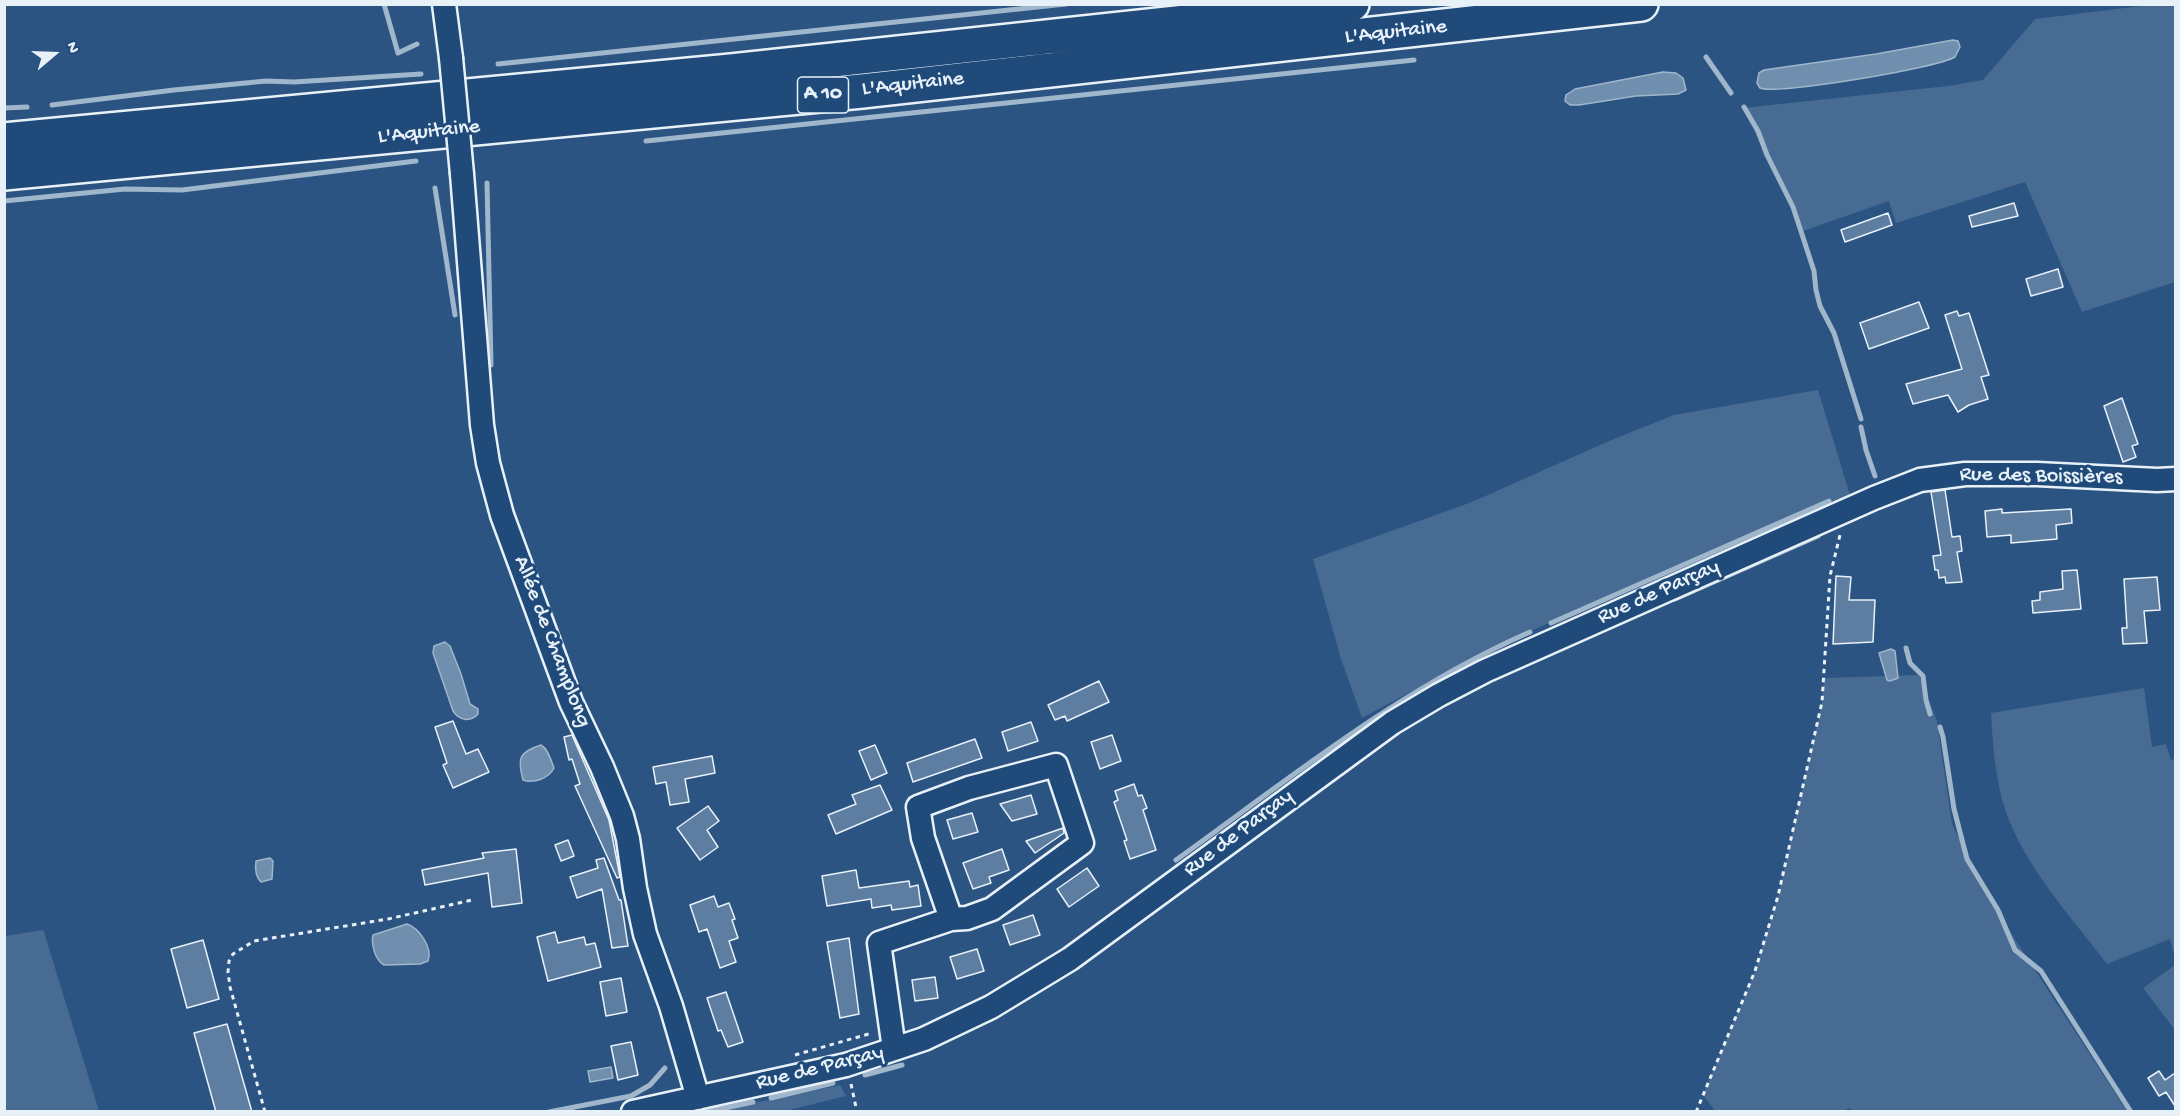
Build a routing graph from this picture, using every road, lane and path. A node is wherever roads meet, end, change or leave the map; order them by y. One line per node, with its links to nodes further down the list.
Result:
1 (444, 4): 12 (street, Allée de Champlong, bridge)
2 (1352, 4): 4 (highway, L'Aquitaine / A 10)
3 (1641, 4): 5 (highway, L'Aquitaine / A 10)
4 (4, 140)
5 (4, 173)
6 (2175, 479): 7 (street, Rue des Boissières)
7 (1837, 525): 10 (street, Rue de Parçay); 16 (path)
8 (471, 900): 13 (path)
9 (951, 919): 9 (street); 10 (street)
10 (894, 1050): 11 (street, Rue de Parçay)
11 (846, 1065): 12 (street, Rue de Parçay); 15 (path)
12 (698, 1098): 14 (street, Rue de Parçay)
13 (265, 1112)
14 (633, 1112)
15 (857, 1112)
16 (1696, 1112)

